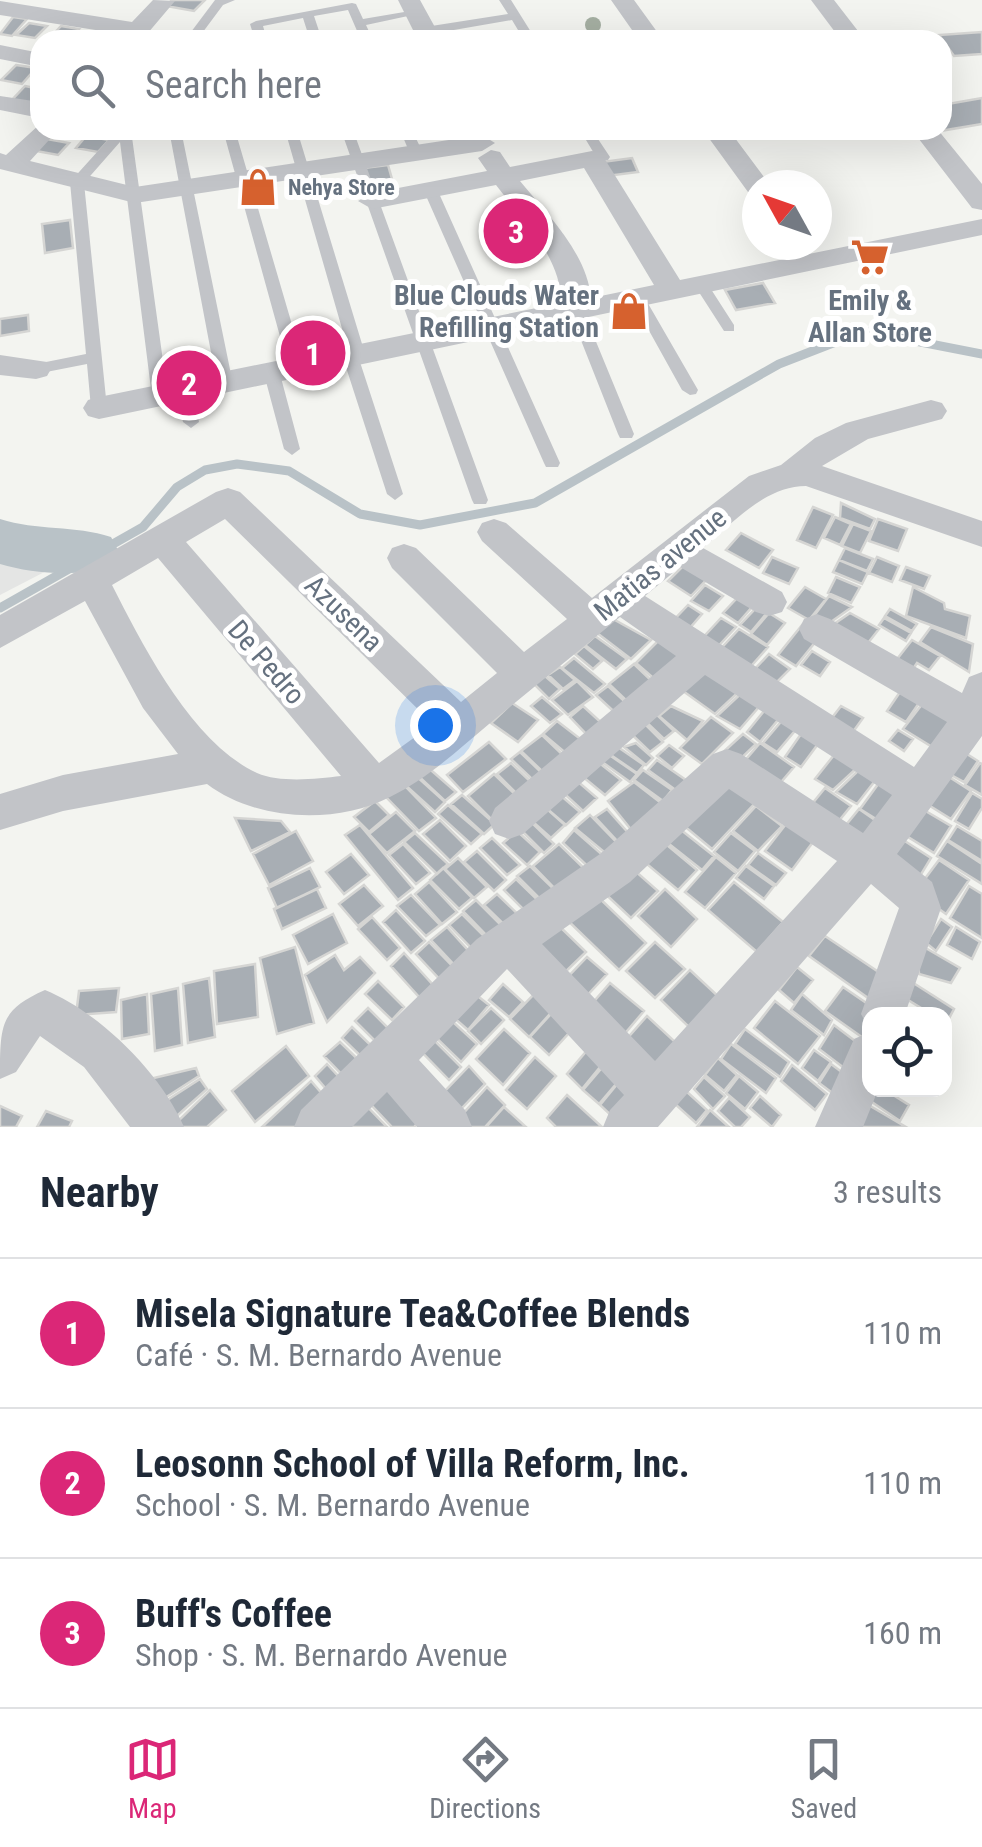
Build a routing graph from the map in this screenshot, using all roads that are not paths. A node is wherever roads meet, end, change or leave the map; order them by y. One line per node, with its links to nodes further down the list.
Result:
1 (506, 0): 10 (lane)
2 (622, 0): 21 (street)
3 (822, 0): 22 (street)
4 (164, 1): 15 (street)
5 (224, 3): 16 (lane)
6 (351, 3): 8 (lane); 12 (lane)
7 (0, 8): 14 (street)
8 (307, 14): 13 (lane); 18 (lane)
9 (244, 16): 13 (lane)
10 (516, 16): 11 (lane); 20 (lane)
11 (420, 21): 12 (lane)
12 (359, 22): 19 (lane)
13 (256, 24): 17 (lane)
14 (109, 30)
15 (138, 30)
16 (205, 30)
17 (258, 30)
18 (313, 30)
19 (362, 30)
20 (522, 30)
21 (644, 30)
22 (846, 30)
23 (0, 52): 24 (street)
24 (30, 58)
25 (0, 103): 26 (street)
26 (30, 108)
27 (33, 140): 40 (street)
28 (115, 140): 46 (lane)
29 (126, 140): 49 (lane)
30 (177, 140): 47 (lane)
31 (231, 140): 45 (lane)
32 (294, 140): 43 (lane)
33 (350, 140): 41 (lane)
34 (481, 140): 44 (street)
35 (592, 140): 39 (lane)
36 (723, 140): 42 (street)
37 (933, 140): 51 (street)
38 (411, 141): 41 (street)
39 (592, 159): 44 (street); 55 (street)
40 (6, 162): 46 (street)
41 (358, 162): 43 (street); 50 (lane)
42 (745, 170)
43 (304, 171): 45 (street); 62 (lane)
44 (502, 176): 48 (street); 57 (street)
45 (242, 179): 47 (street); 65 (lane)
46 (77, 182): 49 (street); 61 (lane)
47 (189, 188): 49 (street); 66 (lane)
48 (430, 190): 50 (street); 59 (lane)
49 (135, 196): 68 (lane)
50 (372, 201): 60 (lane)
51 (982, 202)
52 (982, 227): 53 (street)
53 (832, 250)
54 (787, 260): 55 (street)
55 (688, 289): 56 (street); 58 (lane)
56 (639, 300): 57 (street); 67 (lane)
57 (576, 310): 59 (street); 72 (lane)
58 (729, 328)
59 (490, 330): 60 (street); 74 (lane)
60 (421, 344): 62 (street); 77 (lane)
61 (93, 358): 64 (lane); 69 (lane)
62 (354, 358): 65 (street); 76 (lane)
63 (0, 365): 64 (street)
64 (36, 369)
65 (284, 372): 66 (street); 73 (lane)
66 (225, 384): 68 (street)
67 (690, 390)
68 (172, 394): 69 (street); 71 (lane)
69 (98, 408)
70 (930, 411): 75 (street, Matias avenue)
71 (191, 422)
72 (626, 434)
73 (292, 449)
74 (552, 463)
75 (793, 472): 78 (street); 80 (street, Matias avenue)
76 (394, 494)
77 (487, 516): 84 (street)
78 (982, 534)
79 (161, 537): 82 (street); 90 (street, Azusena); 92 (street, De Pedro)
80 (678, 550): 83 (street); 84 (street, Matias avenue)
81 (404, 558): 88 (street)
82 (92, 580): 86 (street); 91 (street)
83 (770, 602)
84 (605, 608): 87 (street); 88 (street, Matias avenue)
85 (816, 629): 89 (street)
86 (0, 633)
87 (703, 655): 93 (street); 95 (street)
88 (523, 676): 90 (street, Matias avenue)
89 (978, 703): 93 (street)
90 (460, 724): 92 (street, Matias avenue)
91 (214, 765): 92 (street); 94 (street)
92 (374, 786)
93 (919, 792): 96 (street)
94 (0, 812)
95 (509, 820)
96 (866, 858): 97 (street); 98 (street); 102 (street)
97 (511, 942): 100 (street); 102 (street)
98 (886, 1007)
99 (8, 1042): 103 (street)
100 (388, 1059): 104 (street); 105 (street)
101 (862, 1074): 106 (street)
102 (641, 1111)
103 (160, 1127)
104 (318, 1127)
105 (448, 1127)
106 (839, 1127)

